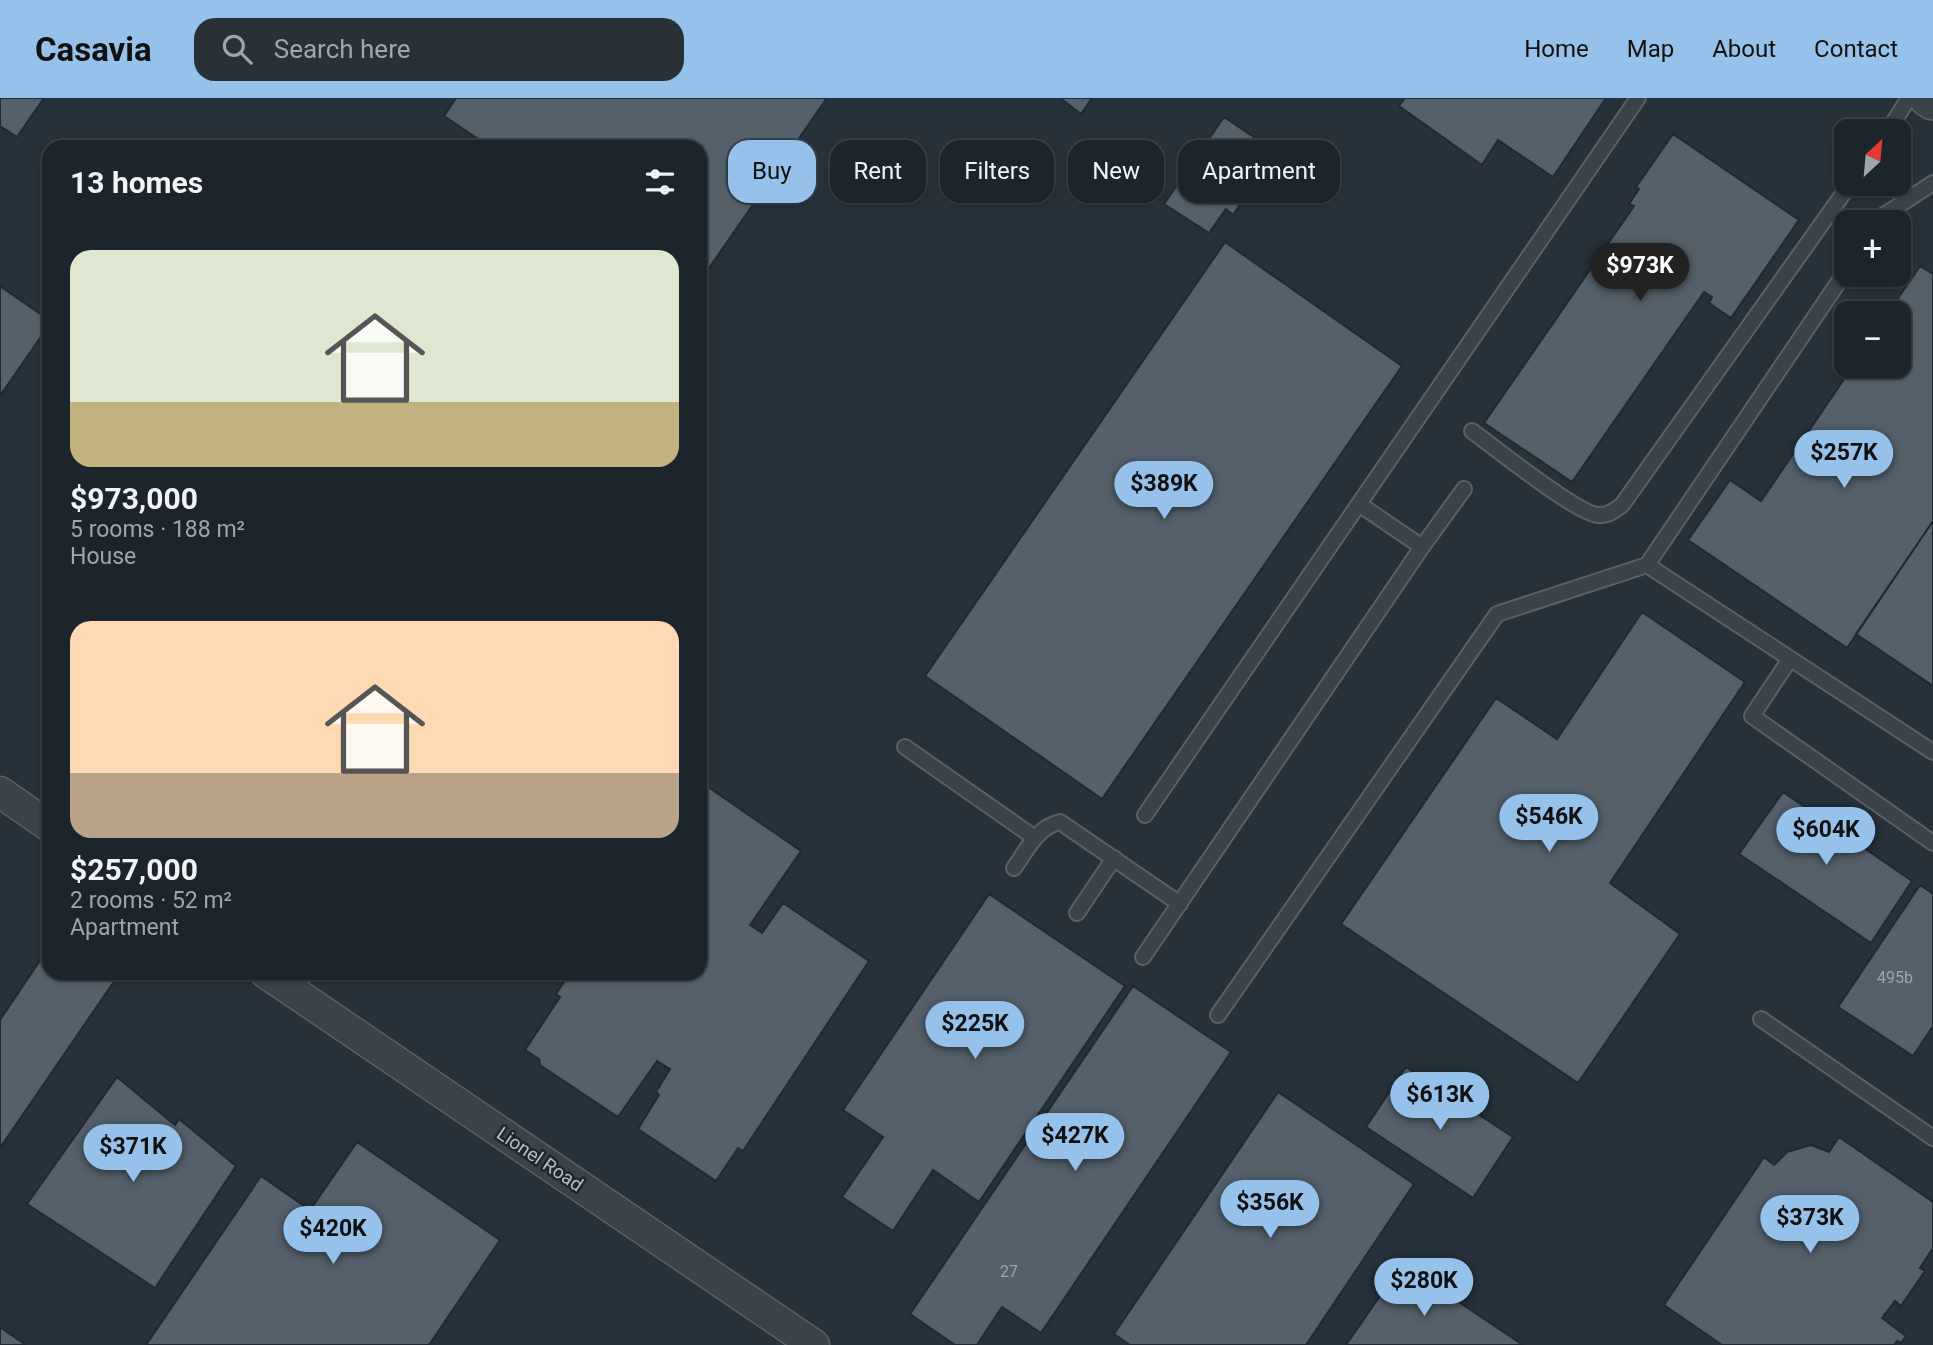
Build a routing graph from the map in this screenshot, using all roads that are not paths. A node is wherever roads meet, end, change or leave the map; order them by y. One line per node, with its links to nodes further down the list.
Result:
1 (1638, 98): 12 (lane)
2 (1909, 98): 5 (lane)
3 (1928, 98): 4 (street)
4 (1933, 101)
5 (1896, 119)
6 (1933, 183): 8 (lane)
7 (1841, 196): 10 (lane)
8 (1892, 210)
9 (1835, 287): 14 (lane)
10 (1472, 431)
11 (1464, 489): 13 (lane)
12 (1359, 504): 13 (lane); 19 (lane)
13 (1422, 547): 25 (lane)
14 (1647, 565): 15 (lane); 29 (lane)
15 (1790, 659): 17 (lane); 22 (lane)
16 (905, 747): 21 (lane)
17 (1933, 752)
18 (0, 792): 20 (street)
19 (1144, 816)
20 (42, 820)
21 (1035, 838): 23 (lane); 24 (lane)
22 (1933, 843)
23 (1114, 858): 25 (lane); 26 (lane)
24 (1014, 868)
25 (1180, 904): 27 (lane)
26 (1077, 913)
27 (1143, 957)
28 (276, 980): 32 (street, Lionel Road)
29 (1218, 1015)
30 (1761, 1019): 31 (lane)
31 (1933, 1138)
32 (814, 1345)

